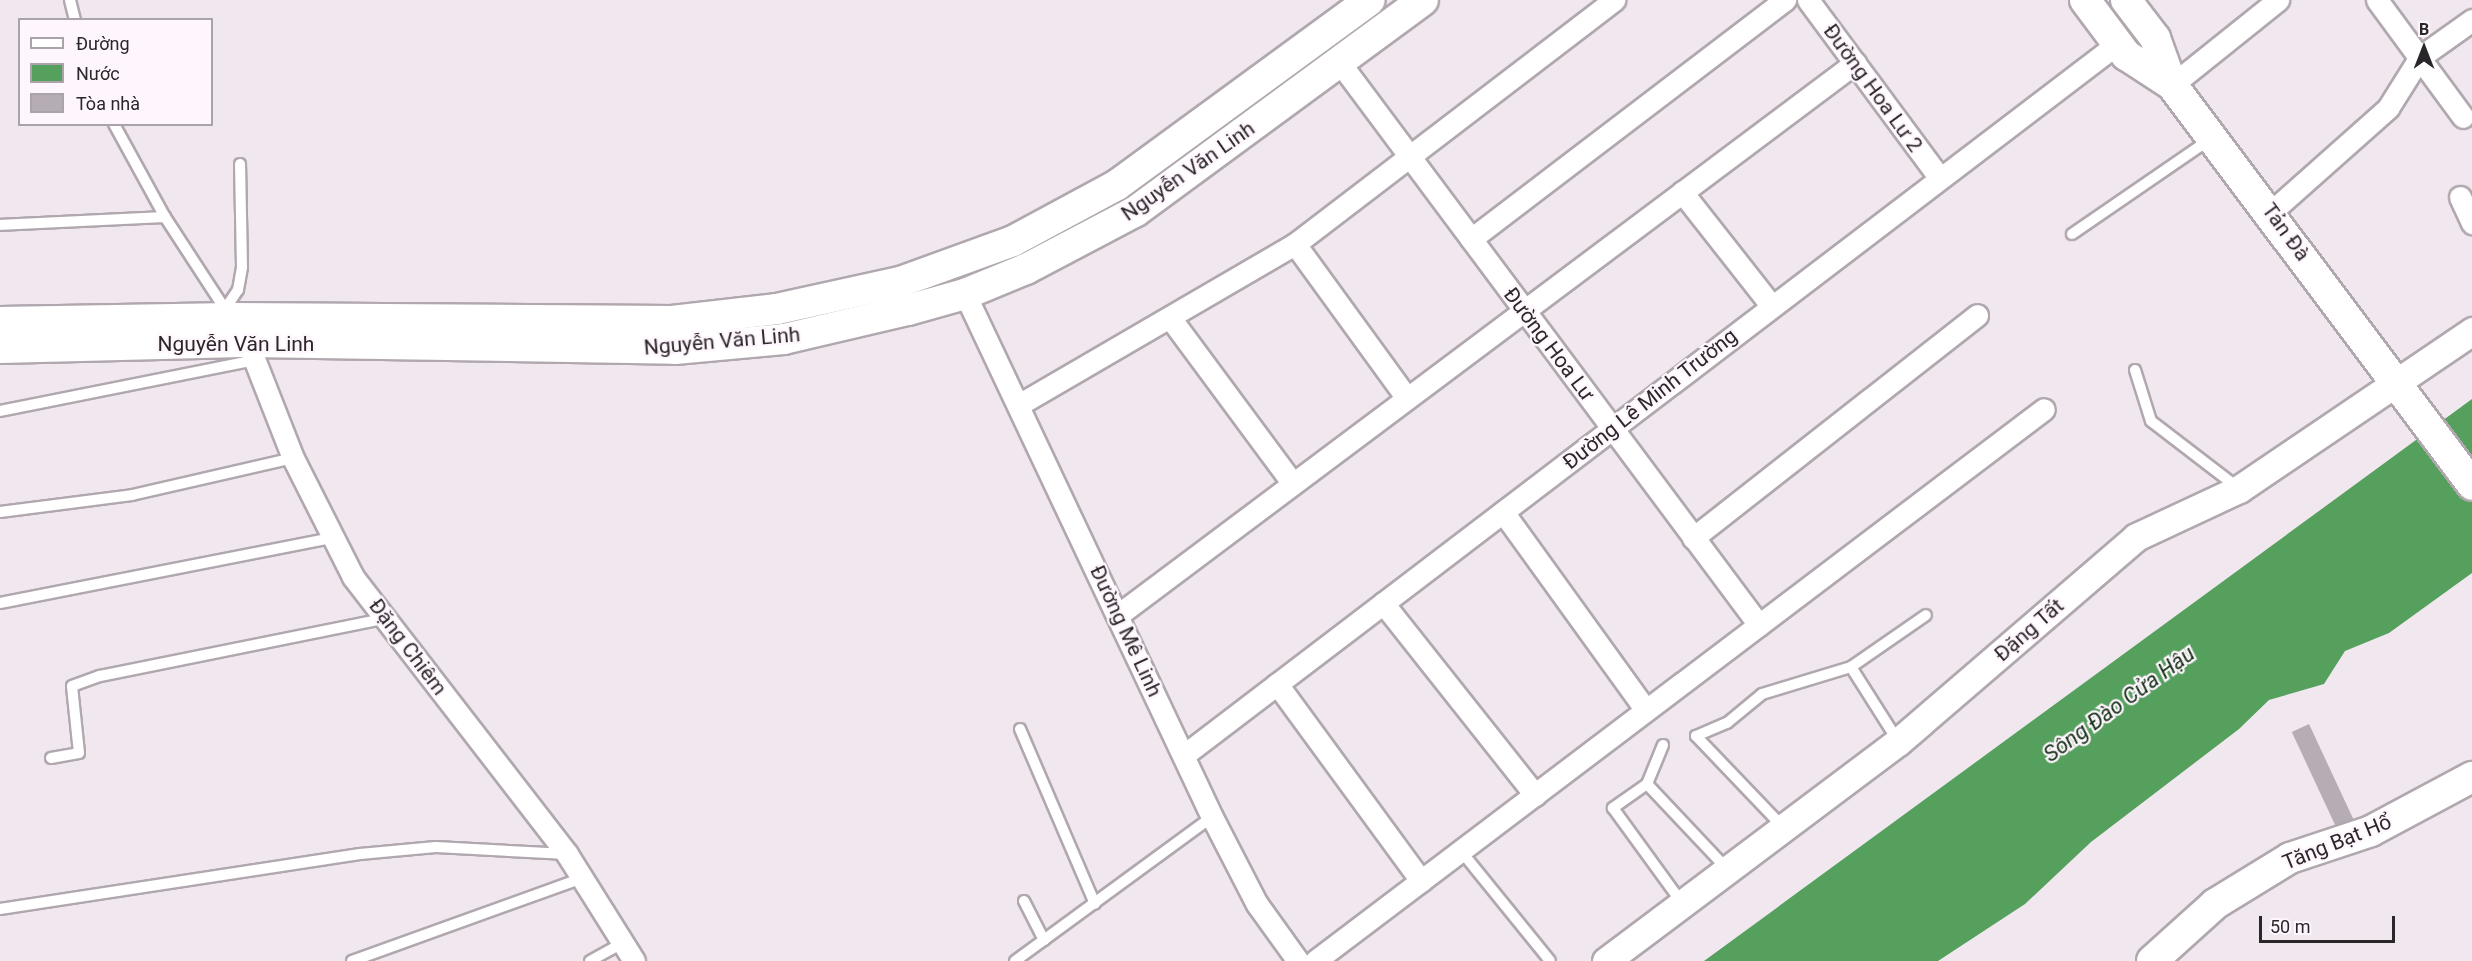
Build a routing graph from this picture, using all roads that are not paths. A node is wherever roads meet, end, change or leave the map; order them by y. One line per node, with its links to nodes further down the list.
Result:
1 (70, 0): 11 (lane)
2 (1370, 0): 17 (main road, Nguyễn Văn Linh)
3 (1422, 0): 15 (main road, Nguyễn Văn Linh)
4 (1614, 0): 23 (street)
5 (1785, 0): 33 (street)
6 (1808, 0): 16 (street, Đường Hoa Lư 2)
7 (2085, 0): 13 (main road, Tản Đà)
8 (2126, 0): 18 (main road, Tản Đà)
9 (2278, 0): 18 (street)
10 (2377, 0): 14 (street)
11 (74, 18)
12 (2472, 20): 14 (street)
13 (2117, 44): 18 (main road, Tản Đà); 25 (street, Đường Lê Minh Trường)
14 (2420, 57): 20 (street); 28 (street)
15 (1340, 63): 19 (main road, Nguyễn Văn Linh); 23 (street, Đường Hoa Lư)
16 (1855, 63): 25 (street, Đường Hoa Lư 2); 26 (street)
17 (1261, 81): 19 (main road); 37 (main road, Nguyễn Văn Linh)
18 (2172, 85): 22 (main road, Tản Đà)
19 (1280, 107): 35 (main road, Nguyễn Văn Linh)
20 (2463, 117)
21 (115, 126): 29 (lane)
22 (2213, 137): 28 (main road, Tản Đà); 32 (lane)
23 (1410, 157): 33 (street, Đường Hoa Lư); 34 (street)
24 (240, 164): 39 (lane)
25 (1938, 176): 36 (street, Đường Lê Minh Trường)
26 (1682, 192): 36 (street); 38 (street)
27 (2460, 197): 30 (street)
28 (2271, 212): 48 (main road, Tản Đà)
29 (165, 217): 31 (lane); 39 (lane)
30 (2472, 223)
31 (0, 225)
32 (2072, 234)
33 (1471, 239): 38 (street, Đường Hoa Lư)
34 (1295, 244): 41 (street); 49 (street)
35 (964, 294): 44 (main road, Nguyễn Văn Linh); 50 (street, Đường Mê Linh)
36 (1772, 305): 53 (street, Đường Lê Minh Trường)
37 (777, 309): 39 (main road, Nguyễn Văn Linh); 44 (main road)
38 (1524, 310): 49 (street); 53 (street, Đường Hoa Lư)
39 (229, 314): 42 (main road, Nguyễn Văn Linh); 46 (street, Đặng Chiêm)
40 (1977, 315): 60 (street)
41 (1171, 319): 50 (street); 55 (street)
42 (0, 322)
43 (2472, 331): 48 (street, Đặng Tất)
44 (784, 339): 46 (main road, Nguyễn Văn Linh)
45 (0, 348): 46 (main road, Nguyễn Văn Linh)
46 (253, 351): 52 (lane); 54 (street, Đặng Chiêm)
47 (2135, 370): 57 (lane)
48 (2395, 383): 56 (main road, Tản Đà); 57 (street, Đặng Tất)
49 (1407, 398): 55 (street)
50 (1020, 404): 64 (street, Đường Mê Linh)
51 (2044, 409): 67 (street)
52 (0, 411)
53 (1612, 429): 59 (street, Đường Lê Minh Trường); 60 (street, Đường Hoa Lư)
54 (293, 458): 58 (lane); 61 (street, Đặng Chiêm)
55 (1293, 484): 64 (street)
56 (2472, 485)
57 (2239, 489): 72 (street, Đặng Tất)
58 (0, 512)
59 (1503, 512): 63 (street, Đường Lê Minh Trường); 70 (street)
60 (1693, 537): 67 (street, Đường Hoa Lư)
61 (330, 538): 62 (lane); 66 (street, Đặng Chiêm)
62 (0, 603)
63 (1383, 603): 69 (street, Đường Lê Minh Trường); 78 (street)
64 (1118, 615): 74 (street, Đường Mê Linh)
65 (1926, 615): 68 (lane)
66 (388, 618): 75 (lane); 82 (street, Đặng Chiêm)
67 (1759, 625): 70 (street)
68 (1851, 667): 72 (lane); 80 (lane)
69 (1277, 684): 74 (street, Đường Lê Minh Trường); 85 (street)
70 (1646, 710): 78 (street)
71 (1020, 729): 87 (lane)
72 (1898, 742): 80 (street, Đặng Tất)
73 (1663, 745): 77 (lane)
74 (1184, 755): 79 (street, Đường Mê Linh)
75 (51, 758)
76 (2472, 777): 100 (main road, Tăng Bạt Hổ)
77 (1647, 784): 83 (lane); 88 (lane)
78 (1535, 795): 81 (street)
79 (1212, 816): 87 (lane); 96 (street, Đường Mê Linh)
80 (1785, 830): 83 (street, Đặng Tất)
81 (1461, 851): 85 (street); 98 (lane)
82 (567, 854): 84 (street, Đặng Chiêm); 89 (lane)
83 (1729, 871): 88 (street, Đặng Tất)
84 (580, 879): 91 (street, Đặng Chiêm); 92 (lane)
85 (1421, 881): 97 (street)
86 (1024, 901): 90 (lane)
87 (1095, 904): 90 (lane)
88 (1683, 905): 99 (street, Đặng Tất)
89 (0, 909)
90 (1044, 940): 95 (lane)
91 (623, 943): 93 (lane); 94 (street, Đặng Chiêm)
92 (352, 961)
93 (590, 961)
94 (634, 961)
95 (1015, 961)
96 (1298, 961)
97 (1315, 961)
98 (1550, 961)
99 (1606, 961)
100 (2152, 961)

